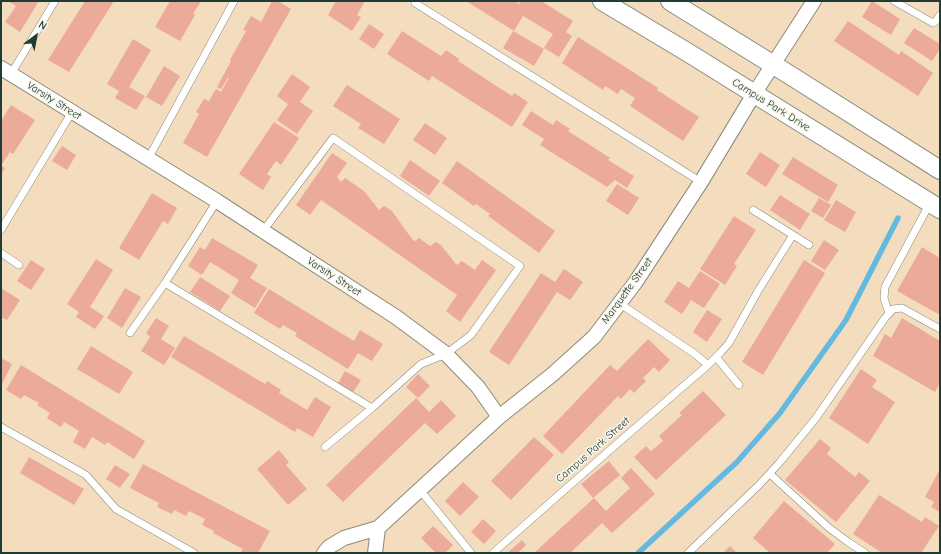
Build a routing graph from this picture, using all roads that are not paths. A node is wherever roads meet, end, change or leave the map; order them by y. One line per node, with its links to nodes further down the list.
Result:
1 (55, 1): 10 (lane)
2 (234, 1): 13 (lane)
3 (602, 1): 11 (street, Campus Park Drive)
4 (670, 1): 9 (street)
5 (814, 1): 9 (street, Marquette Street)
6 (894, 1): 8 (lane)
7 (415, 3): 15 (lane)
8 (940, 15)
9 (773, 64): 11 (street, Marquette Street); 14 (street)
10 (6, 71): 12 (street, Varsity Street)
11 (754, 94): 15 (street, Marquette Street); 17 (street, Campus Park Drive)
12 (72, 112): 13 (street, Varsity Street); 19 (lane)
13 (148, 159): 16 (street, Varsity Street)
14 (940, 170)
15 (701, 182): 26 (street, Marquette Street)
16 (217, 201): 20 (street, Varsity Street); 25 (lane)
17 (935, 206): 27 (lane)
18 (753, 210): 21 (lane)
19 (1, 230)
20 (262, 231): 30 (street, Varsity Street); 30 (lane)
21 (793, 235): 22 (lane); 31 (lane, Campus Park Street)
22 (809, 245)
23 (1, 253): 24 (lane)
24 (19, 265)
25 (165, 282): 29 (lane); 34 (lane)
26 (619, 303): 32 (lane); 35 (street, Marquette Street)
27 (889, 314): 28 (lane); 38 (lane)
28 (940, 328)
29 (130, 333)
30 (446, 354): 34 (lane); 35 (street, Varsity Street)
31 (716, 357): 32 (lane, Campus Park Street); 33 (lane)
32 (708, 365): 45 (lane, Campus Park Street)
33 (739, 385)
34 (372, 408): 37 (lane)
35 (499, 417): 39 (street, Marquette Street)
36 (1, 427): 41 (lane)
37 (325, 447)
38 (770, 474): 46 (lane); 47 (lane)
39 (420, 490): 40 (street, Marquette Street); 44 (lane)
40 (378, 528): 42 (street, Marquette Street); 43 (street)
41 (194, 553)
42 (324, 553)
43 (375, 553)
44 (471, 553)
45 (493, 553)
46 (688, 553)
47 (866, 553)

